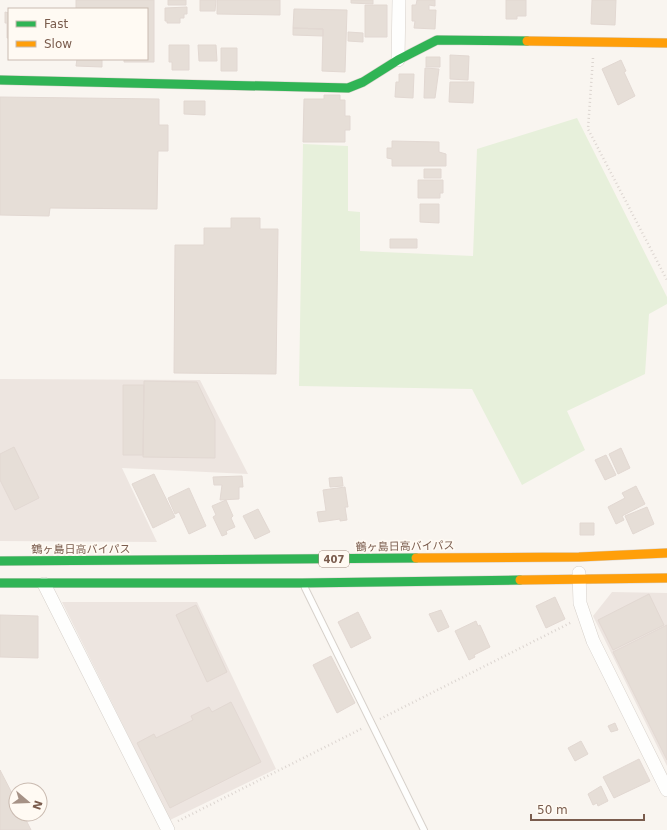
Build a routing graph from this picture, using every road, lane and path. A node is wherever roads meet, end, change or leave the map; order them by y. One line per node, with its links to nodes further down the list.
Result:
1 (399, 0): 4 (street)
2 (595, 42): 3 (main road); 4 (main road); 6 (path)
3 (667, 43)
4 (398, 60): 5 (main road)
5 (0, 80)
6 (667, 280)
7 (667, 553): 8 (main road, 鶴ヶ島日高バイパス / 407)
8 (578, 557): 9 (main road, 鶴ヶ島日高バイパス / 407); 11 (street)
9 (0, 561)
10 (667, 578): 11 (main road, 407)
11 (578, 579): 13 (main road, 407); 15 (street)
12 (0, 583): 14 (main road, 407)
13 (302, 583): 14 (main road, 407); 17 (lane)
14 (44, 584): 16 (street)
15 (667, 790)
16 (165, 829)
17 (424, 830)

